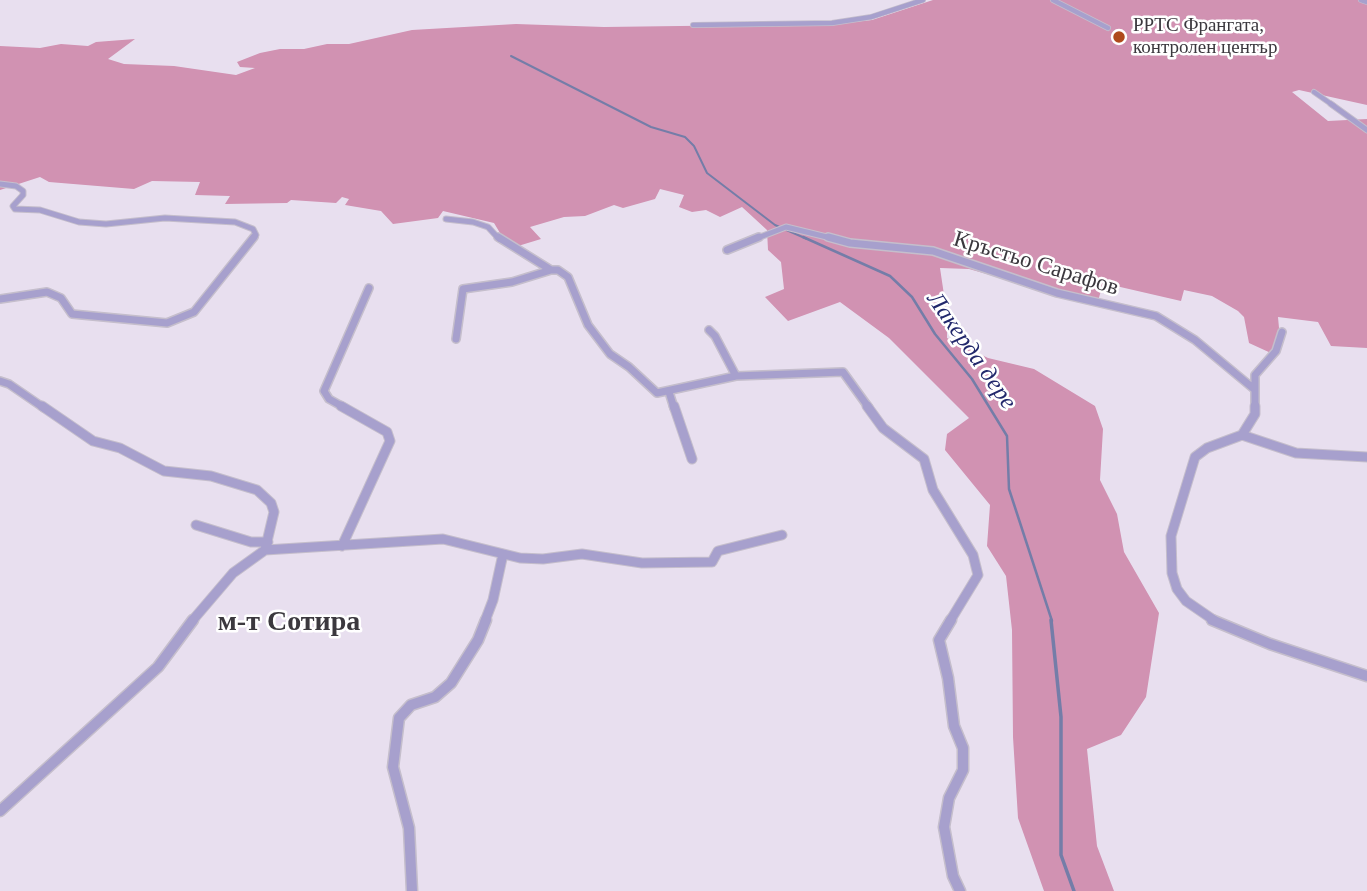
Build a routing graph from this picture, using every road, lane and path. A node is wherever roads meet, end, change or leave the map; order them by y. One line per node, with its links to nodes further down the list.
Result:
1 (923, 0): 5 (street)
2 (1053, 0): 6 (street)
3 (1360, 0): 4 (street)
4 (1367, 2)
5 (693, 25)
6 (1108, 28)
7 (1314, 92): 8 (street)
8 (1367, 130)
9 (0, 184): 14 (street)
10 (446, 219): 12 (street)
11 (727, 250): 20 (street, Кръстьо Сарафов)
12 (551, 270): 17 (street); 21 (street)
13 (369, 288): 28 (street)
14 (0, 299)
15 (709, 330): 18 (street)
16 (1282, 332): 20 (street)
17 (456, 339)
18 (736, 376): 21 (street); 33 (street)
19 (0, 381): 27 (street)
20 (1254, 389): 22 (street)
21 (669, 392): 24 (street)
22 (1242, 435): 23 (street); 30 (street)
23 (1367, 457)
24 (692, 459)
25 (196, 525): 27 (street)
26 (782, 535): 29 (street)
27 (266, 546): 28 (street); 31 (street)
28 (342, 546): 29 (street)
29 (503, 554): 32 (street)
30 (1367, 676)
31 (0, 811)
32 (412, 891)
33 (960, 891)

